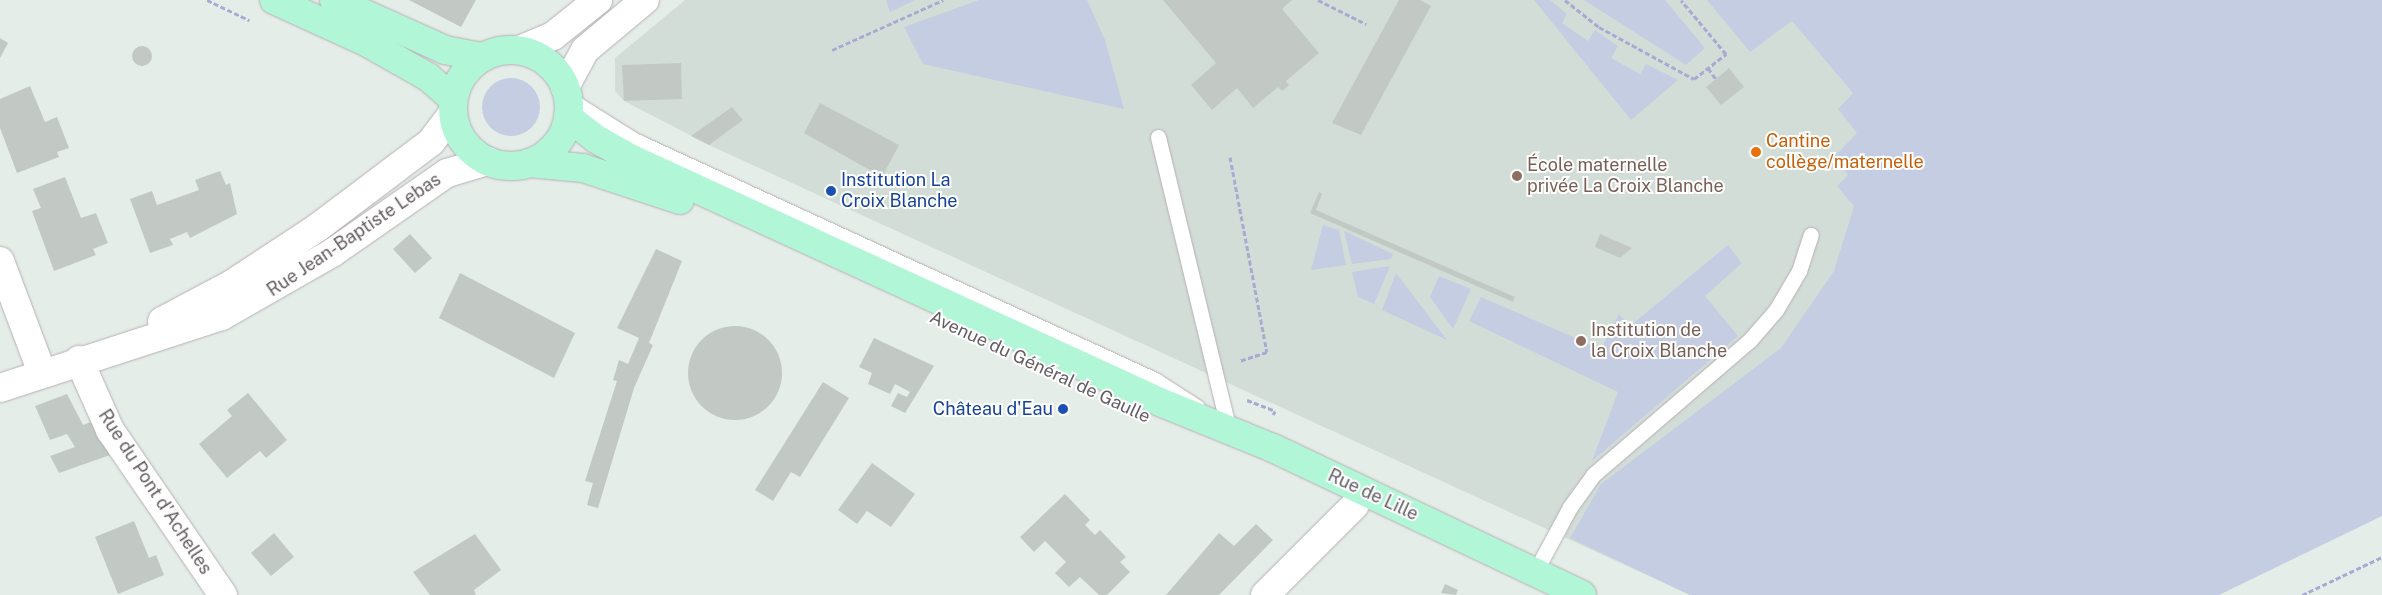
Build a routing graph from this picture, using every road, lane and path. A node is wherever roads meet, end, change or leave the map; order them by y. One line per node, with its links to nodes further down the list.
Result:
1 (274, 0): 16 (main road)
2 (334, 0): 12 (main road)
3 (598, 0): 10 (main road)
4 (645, 0): 15 (main road)
5 (943, 0): 11 (path)
6 (1318, 0): 9 (path)
7 (1565, 0): 13 (path)
8 (1681, 0): 13 (path)
9 (1366, 24)
10 (520, 50): 12 (main road); 15 (main road)
11 (832, 50)
12 (481, 57): 16 (main road)
13 (1708, 68): 14 (path)
14 (1716, 79)
15 (567, 101): 20 (main road); 28 (main road, Avenue du Général de Gaulle); 29 (lane)
16 (453, 106): 19 (main road); 23 (main road, Rue Jean-Baptiste Lebas)
17 (1158, 137): 29 (lane)
18 (1230, 157): 24 (path)
19 (488, 161): 20 (main road); 23 (main road, Rue Jean-Baptiste Lebas)
20 (530, 163): 31 (main road, Avenue du Général de Gaulle)
21 (1811, 235): 33 (lane)
22 (0, 261): 25 (main road)
23 (79, 360): 25 (main road, Rue Jean-Baptiste Lebas); 34 (main road, Rue du Pont d'Achelles)
24 (1241, 368)
25 (42, 373): 26 (main road, Rue Jean-Baptiste Lebas)
26 (0, 388)
27 (1245, 392): 30 (path)
28 (1160, 402): 29 (main road, Rue de Lille)
29 (1229, 431): 30 (main road, Rue de Lille)
30 (1259, 442): 33 (main road, Rue de Lille)
31 (1355, 505): 33 (main road, Avenue du Général de Gaulle); 35 (main road)
32 (2382, 557): 37 (path)
33 (1539, 584): 36 (main road, Rue de Lille)
34 (223, 595)
35 (1265, 595)
36 (1582, 595)
37 (2302, 595)

